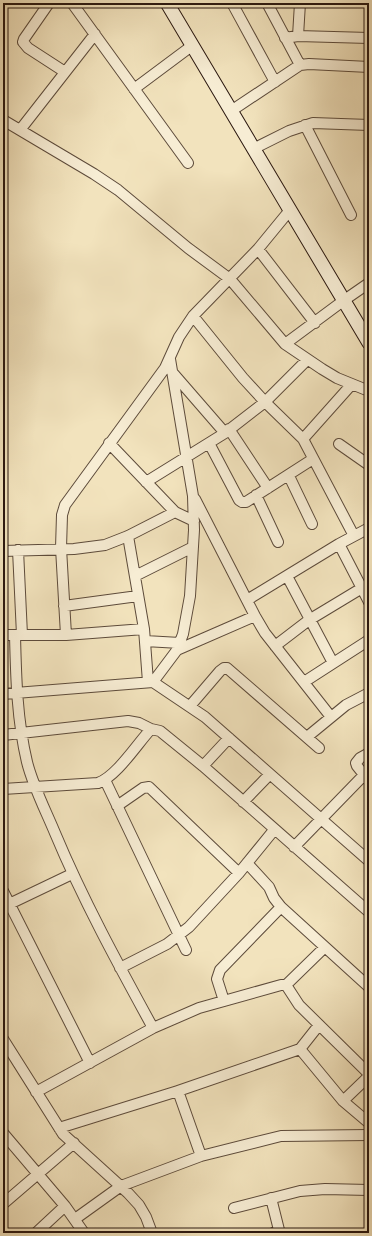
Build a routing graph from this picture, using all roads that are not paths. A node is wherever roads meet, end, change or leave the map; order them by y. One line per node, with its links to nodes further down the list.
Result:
1 (49, 3): 14 (street)
2 (72, 3): 7 (street)
3 (167, 3): 11 (street)
4 (232, 3): 15 (street)
5 (267, 3): 9 (street)
6 (300, 3): 8 (street)
7 (95, 34): 14 (street); 16 (street)
8 (298, 36): 9 (street); 10 (street)
9 (285, 38): 12 (street)
10 (369, 38)
11 (193, 45): 16 (street); 17 (street)
12 (300, 65): 13 (street); 15 (street)
13 (369, 67)
14 (65, 72): 21 (street)
15 (275, 82): 17 (street)
16 (134, 89): 23 (street)
17 (231, 111): 22 (street)
18 (3, 120): 21 (street)
19 (305, 125): 20 (street); 22 (street); 25 (street)
20 (369, 125)
21 (20, 130): 27 (street)
22 (253, 150): 24 (street)
23 (188, 163)
24 (290, 210): 26 (street); 29 (street)
25 (350, 215)
26 (258, 250): 27 (street); 31 (street)
27 (230, 279): 30 (street); 33 (street)
28 (369, 283): 29 (street)
29 (343, 301): 31 (street); 32 (street)
30 (193, 316): 34 (street); 39 (street)
31 (315, 323): 33 (street)
32 (369, 343)
33 (285, 344): 35 (street)
34 (170, 359): 36 (street); 42 (street)
35 (307, 360): 37 (street); 39 (street)
36 (172, 372): 40 (street); 45 (street)
37 (352, 384): 38 (street); 41 (street)
38 (369, 391)
39 (265, 402): 40 (street); 41 (street)
40 (227, 431): 43 (street); 50 (street)
41 (303, 438): 46 (street)
42 (109, 443): 49 (street); 62 (street)
43 (209, 443): 45 (street); 51 (street)
44 (339, 444): 47 (street)
45 (187, 456): 49 (street); 52 (street)
46 (313, 460): 48 (street); 58 (street)
47 (368, 463)
48 (289, 476): 50 (street); 55 (street)
49 (146, 482): 53 (street)
50 (268, 488): 51 (street)
51 (256, 495): 59 (street)
52 (193, 496): 54 (street); 69 (street)
53 (175, 512): 54 (street); 57 (street)
54 (194, 521): 61 (street)
55 (312, 524)
56 (369, 528): 58 (street)
57 (128, 536): 62 (street); 65 (street)
58 (354, 536): 60 (street)
59 (278, 542)
60 (339, 544): 66 (street); 67 (street)
61 (193, 547): 65 (street); 80 (street)
62 (61, 548): 63 (street); 71 (street)
63 (18, 550): 64 (street); 76 (street)
64 (3, 551)
65 (135, 576): 68 (street)
66 (287, 576): 69 (street); 73 (street)
67 (362, 588): 70 (street); 73 (street)
68 (138, 596): 71 (street); 74 (street)
69 (247, 600): 72 (street)
70 (369, 602)
71 (64, 606): 77 (street)
72 (255, 616): 80 (street); 81 (street)
73 (309, 620): 81 (street); 82 (street)
74 (144, 629): 77 (street); 79 (street)
75 (3, 635): 76 (street)
76 (18, 635): 77 (street); 85 (street)
77 (66, 635)
78 (369, 640): 82 (street)
79 (145, 641): 80 (street); 83 (street)
80 (179, 646): 83 (street)
81 (275, 646): 84 (street)
82 (333, 663): 84 (street)
83 (151, 682): 85 (street); 88 (street)
84 (304, 682): 89 (street)
85 (17, 693): 87 (street); 91 (street)
86 (369, 693): 89 (street)
87 (3, 694)
88 (190, 706): 93 (street); 94 (street)
89 (331, 716): 93 (street)
90 (151, 729): 91 (street); 97 (street); 100 (street)
91 (22, 733): 92 (street); 101 (street)
92 (3, 735)
93 (307, 737): 95 (street)
94 (229, 738): 97 (street); 98 (street)
95 (319, 748)
96 (369, 753): 99 (street)
97 (203, 766): 103 (street)
98 (270, 774): 103 (street); 105 (street)
99 (367, 778): 105 (street)
100 (105, 780): 101 (street); 104 (street)
101 (35, 786): 102 (street); 111 (street)
102 (3, 789)
103 (243, 802): 106 (street)
104 (117, 806): 110 (street); 116 (street)
105 (322, 819): 107 (street); 108 (street)
106 (274, 830): 107 (street); 109 (street)
107 (294, 847): 115 (street)
108 (368, 857)
109 (247, 863): 110 (street); 114 (street)
110 (239, 873): 116 (street)
111 (72, 874): 113 (street); 119 (street)
112 (3, 891): 113 (street)
113 (6, 906): 127 (street)
114 (281, 907): 117 (street); 122 (street)
115 (369, 912)
116 (179, 936): 118 (street); 119 (street)
117 (325, 947): 120 (street); 121 (street)
118 (186, 950)
119 (120, 968): 124 (street)
120 (286, 986): 122 (street); 123 (street)
121 (369, 987)
122 (224, 1001): 124 (street)
123 (319, 1025): 126 (street); 128 (street)
124 (153, 1028): 127 (street)
125 (3, 1039): 130 (street)
126 (300, 1049): 129 (street); 131 (street)
127 (90, 1063): 130 (street)
128 (369, 1075): 131 (street)
129 (178, 1091): 133 (street); 137 (street)
130 (36, 1092): 133 (street)
131 (343, 1101): 132 (street)
132 (369, 1123)
133 (59, 1128): 136 (street)
134 (3, 1133): 138 (street)
135 (369, 1135): 137 (street)
136 (74, 1143): 138 (street); 139 (street)
137 (201, 1156): 139 (street)
138 (38, 1175): 142 (street); 143 (street)
139 (121, 1186): 145 (street); 148 (street)
140 (369, 1190): 141 (street)
141 (271, 1198): 144 (street); 149 (street)
142 (3, 1204)
143 (65, 1206): 145 (street); 146 (street)
144 (234, 1208)
145 (75, 1219): 147 (street)
146 (36, 1233)
147 (84, 1233)
148 (152, 1233)
149 (273, 1233)

